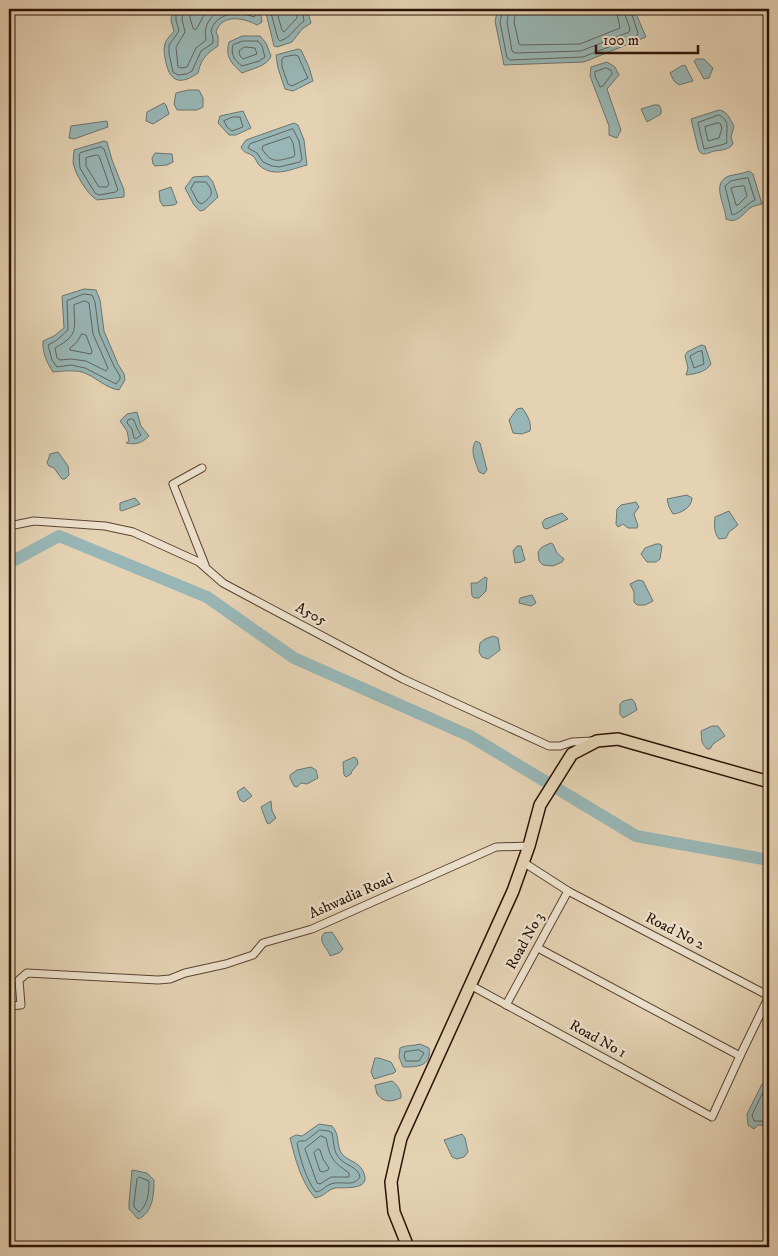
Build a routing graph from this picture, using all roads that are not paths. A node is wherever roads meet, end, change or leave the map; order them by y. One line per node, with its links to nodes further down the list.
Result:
1 (202, 468): 3 (street)
2 (9, 526): 3 (street, A505)
3 (206, 568): 4 (street, A505)
4 (597, 741): 5 (main road); 6 (main road)
5 (769, 782)
6 (529, 846): 7 (main road); 13 (street, Ashwadia Road)
7 (524, 862): 8 (street, Road No 2); 10 (main road)
8 (568, 891): 9 (street, Road No 3); 11 (street, Road No 2)
9 (538, 948): 12 (street, Road No 3); 14 (street)
10 (470, 985): 12 (street, Road No 1); 16 (main road)
11 (769, 996): 14 (street, Road No 2)
12 (506, 1005): 15 (street, Road No 1)
13 (9, 1006)
14 (740, 1056): 15 (street, Road No 2)
15 (712, 1117)
16 (408, 1247)

